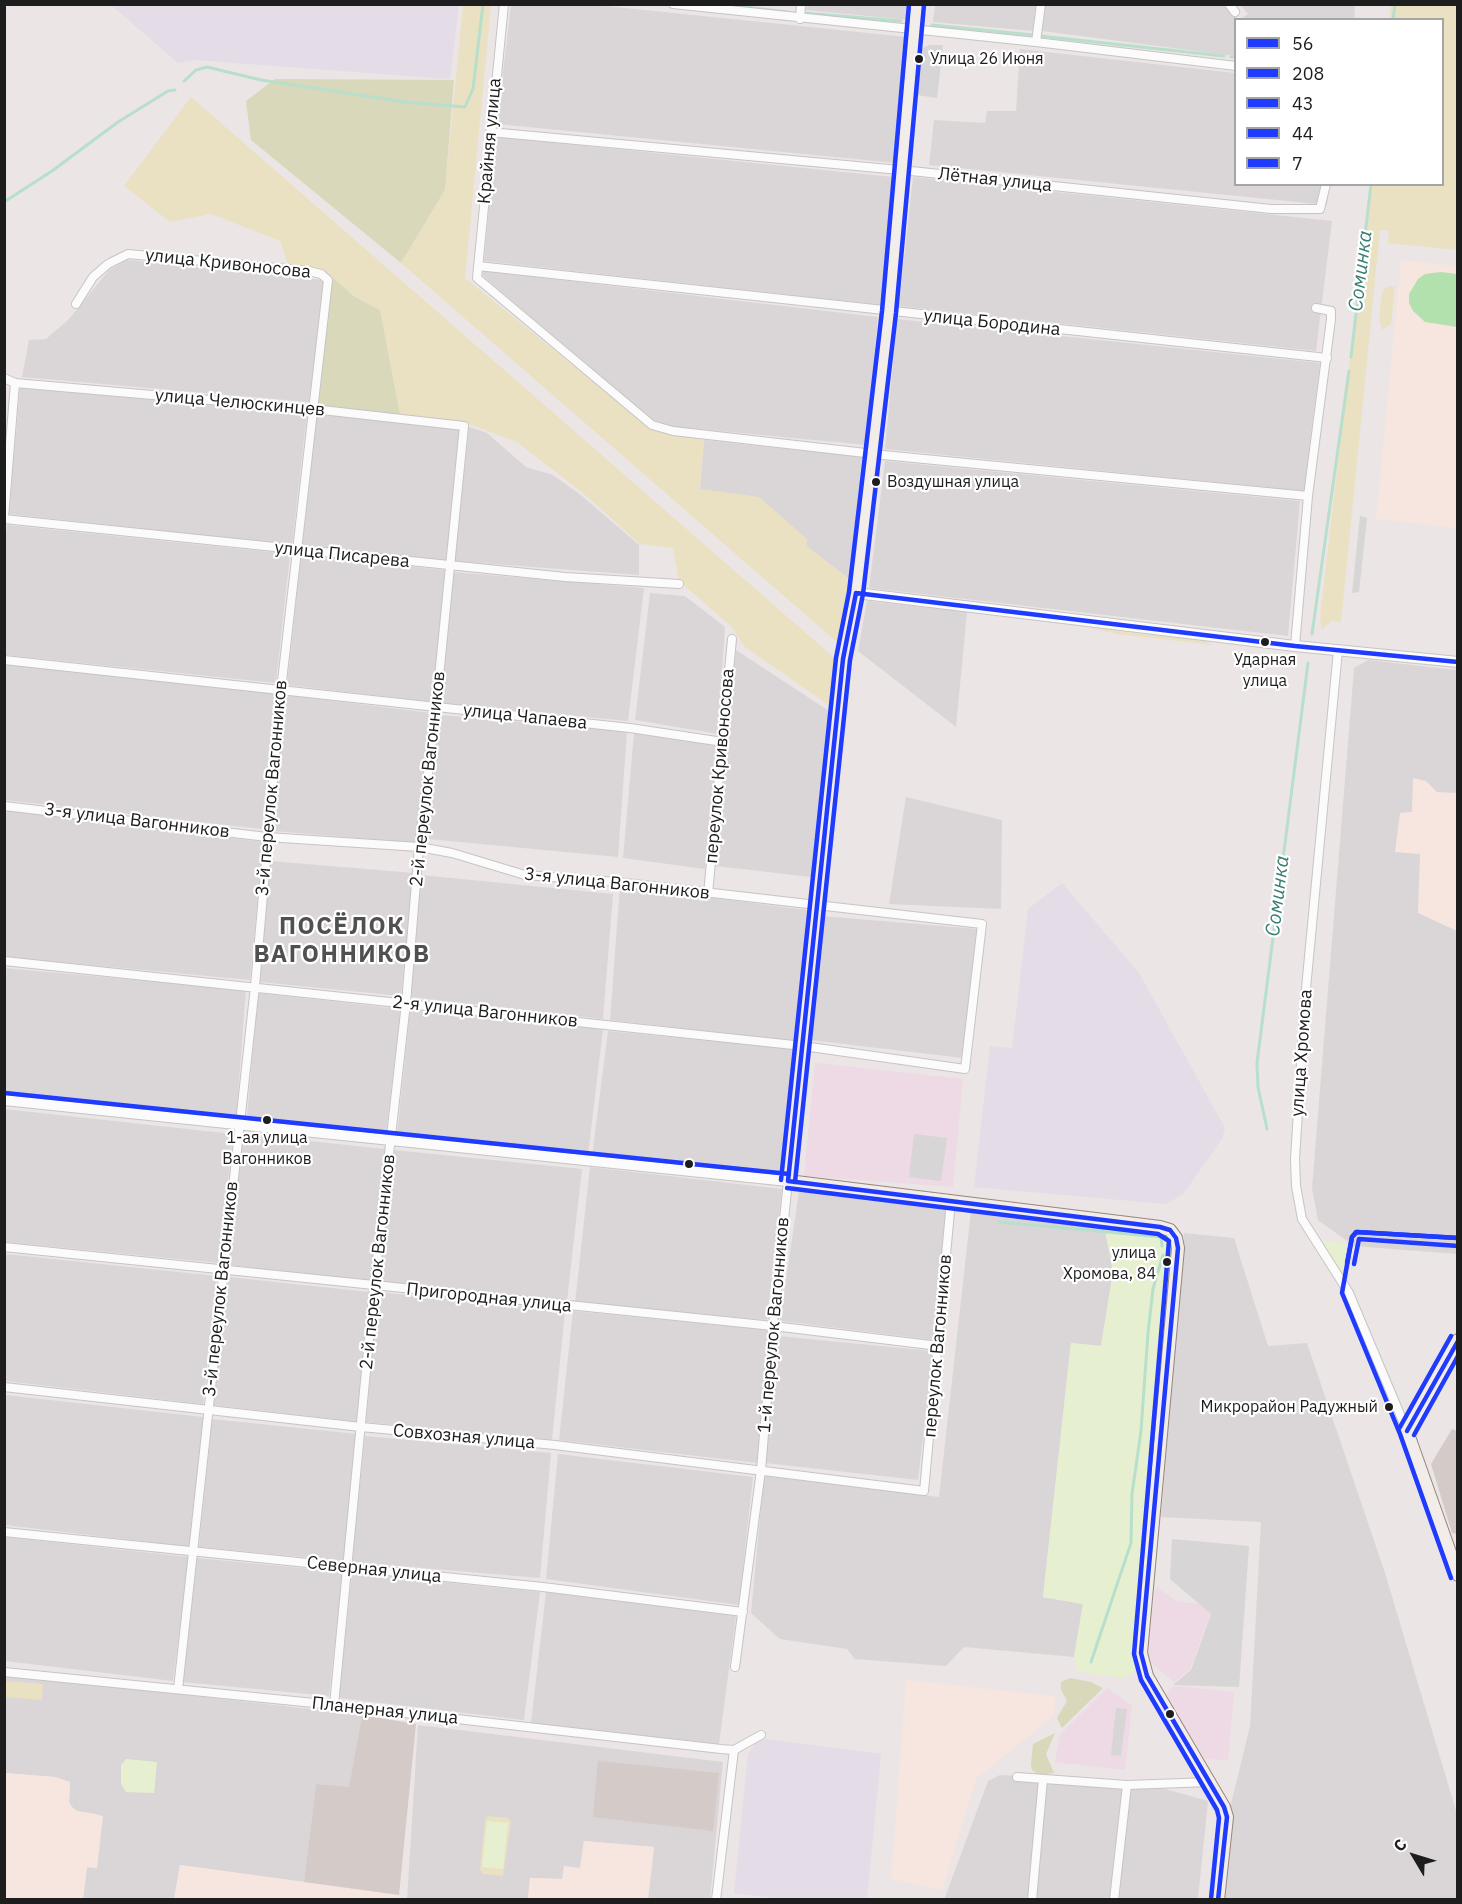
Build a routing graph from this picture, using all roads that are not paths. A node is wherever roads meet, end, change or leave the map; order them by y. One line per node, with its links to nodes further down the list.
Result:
1 (504, 4): 10 (street, Крайняя улица)
2 (673, 4): 6 (street)
3 (801, 4): 6 (street)
4 (917, 4): 7 (main road)
5 (1041, 4): 8 (street)
6 (800, 19): 7 (street)
7 (915, 32): 8 (street); 11 (main road)
8 (1036, 42): 9 (street)
9 (1234, 66)
10 (490, 132): 11 (street, Лётная улица); 13 (street, Крайняя улица)
11 (903, 170): 12 (street, Лётная улица); 17 (main road)
12 (1326, 186)
13 (478, 266): 17 (street, улица Бородина); 23 (street, Крайняя улица)
14 (328, 280): 15 (street, улица Кривоносова); 21 (street, 3-й переулок Вагонников)
15 (76, 304)
16 (1316, 308): 18 (street)
17 (890, 312): 18 (street, улица Бородина); 23 (main road)
18 (1327, 358): 24 (street)
19 (4, 378): 20 (street, улица Челюскинцев)
20 (15, 383): 21 (street, улица Челюскинцев); 25 (street)
21 (313, 409): 22 (street, улица Челюскинцев); 26 (street, 3-й переулок Вагонников)
22 (464, 426): 27 (street, 2-й переулок Вагонников)
23 (873, 453): 24 (street); 29 (main road)
24 (1308, 496): 31 (street)
25 (4, 518): 26 (street, улица Писарева)
26 (297, 551): 27 (street, улица Писарева); 35 (street, 3-й переулок Вагонников)
27 (449, 565): 28 (street, улица Писарева); 36 (street, 2-й переулок Вагонников)
28 (679, 584)
29 (856, 593): 31 (street); 42 (main road, 1-й переулок Вагонников)
30 (732, 639): 37 (street, переулок Кривоносова)
31 (1294, 646): 32 (street)
32 (1338, 650): 34 (street); 62 (street, улица Хромова)
33 (4, 660): 35 (street, улица Чапаева)
34 (1458, 662)
35 (281, 690): 36 (street, улица Чапаева); 39 (street, 3-й переулок Вагонников)
36 (436, 707): 37 (street, улица Чапаева); 40 (street, 2-й переулок Вагонников)
37 (723, 742): 41 (street, переулок Кривоносова)
38 (4, 806): 39 (street, 3-я улица Вагонников)
39 (267, 837): 40 (street, 3-я улица Вагонников); 44 (street, 3-й переулок Вагонников)
40 (419, 847): 41 (street, 3-я улица Вагонников); 45 (street, 2-й переулок Вагонников)
41 (708, 894): 42 (street, 3-я улица Вагонников)
42 (816, 906): 46 (main road, 1-й переулок Вагонников); 47 (street, 3-я улица Вагонников)
43 (4, 961): 44 (street, 2-я улица Вагонников)
44 (255, 986): 45 (street, 2-я улица Вагонников); 49 (street, 3-й переулок Вагонников)
45 (406, 1002): 46 (street, 2-я улица Вагонников); 50 (street, 2-й переулок Вагонников)
46 (803, 1046): 47 (street, 2-я улица Вагонников); 51 (main road, 1-й переулок Вагонников)
47 (965, 1069)
48 (4, 1101): 49 (street)
49 (239, 1126): 50 (street); 54 (street, 3-й переулок Вагонников)
50 (391, 1142): 51 (street); 55 (street, 2-й переулок Вагонников)
51 (788, 1181): 52 (main road); 56 (street, 1-й переулок Вагонников)
52 (951, 1201): 58 (street, переулок Вагонников); 78 (main road)
53 (4, 1247): 54 (street, Пригородная улица)
54 (223, 1270): 55 (street, Пригородная улица); 60 (street, 3-й переулок Вагонников)
55 (374, 1287): 56 (street, Пригородная улица); 61 (street, 2-й переулок Вагонников)
56 (772, 1326): 58 (street, Пригородная улица); 63 (street, 1-й переулок Вагонников)
57 (1458, 1340): 62 (main road)
58 (939, 1346): 64 (street, переулок Вагонников)
59 (4, 1387): 60 (street, Совхозная улица)
60 (208, 1411): 61 (street, Совхозная улица); 66 (street, 3-й переулок Вагонников)
61 (361, 1427): 63 (street, Совхозная улица); 67 (street, 2-й переулок Вагонников)
62 (1407, 1431): 68 (main road)
63 (761, 1470): 64 (street, Совхозная улица); 69 (street, 1-й переулок Вагонников)
64 (924, 1491)
65 (4, 1532): 66 (street, Северная улица)
66 (193, 1552): 67 (street, Северная улица); 72 (street, 3-й переулок Вагонников)
67 (348, 1568): 69 (street, Северная улица); 73 (street, 2-й переулок Вагонников)
68 (1458, 1575)
69 (743, 1612): 70 (street, 1-й переулок Вагонников)
70 (735, 1667)
71 (4, 1672): 72 (street, Планерная улица)
72 (178, 1689): 73 (street, Планерная улица)
73 (334, 1705): 75 (street, Планерная улица)
74 (761, 1735): 75 (street)
75 (734, 1750): 80 (street)
76 (1017, 1777): 77 (street)
77 (1043, 1779): 79 (street); 81 (street)
78 (1211, 1782): 79 (street); 83 (main road)
79 (1127, 1785): 82 (street)
80 (716, 1899)
81 (1032, 1899)
82 (1114, 1899)
83 (1218, 1899)

